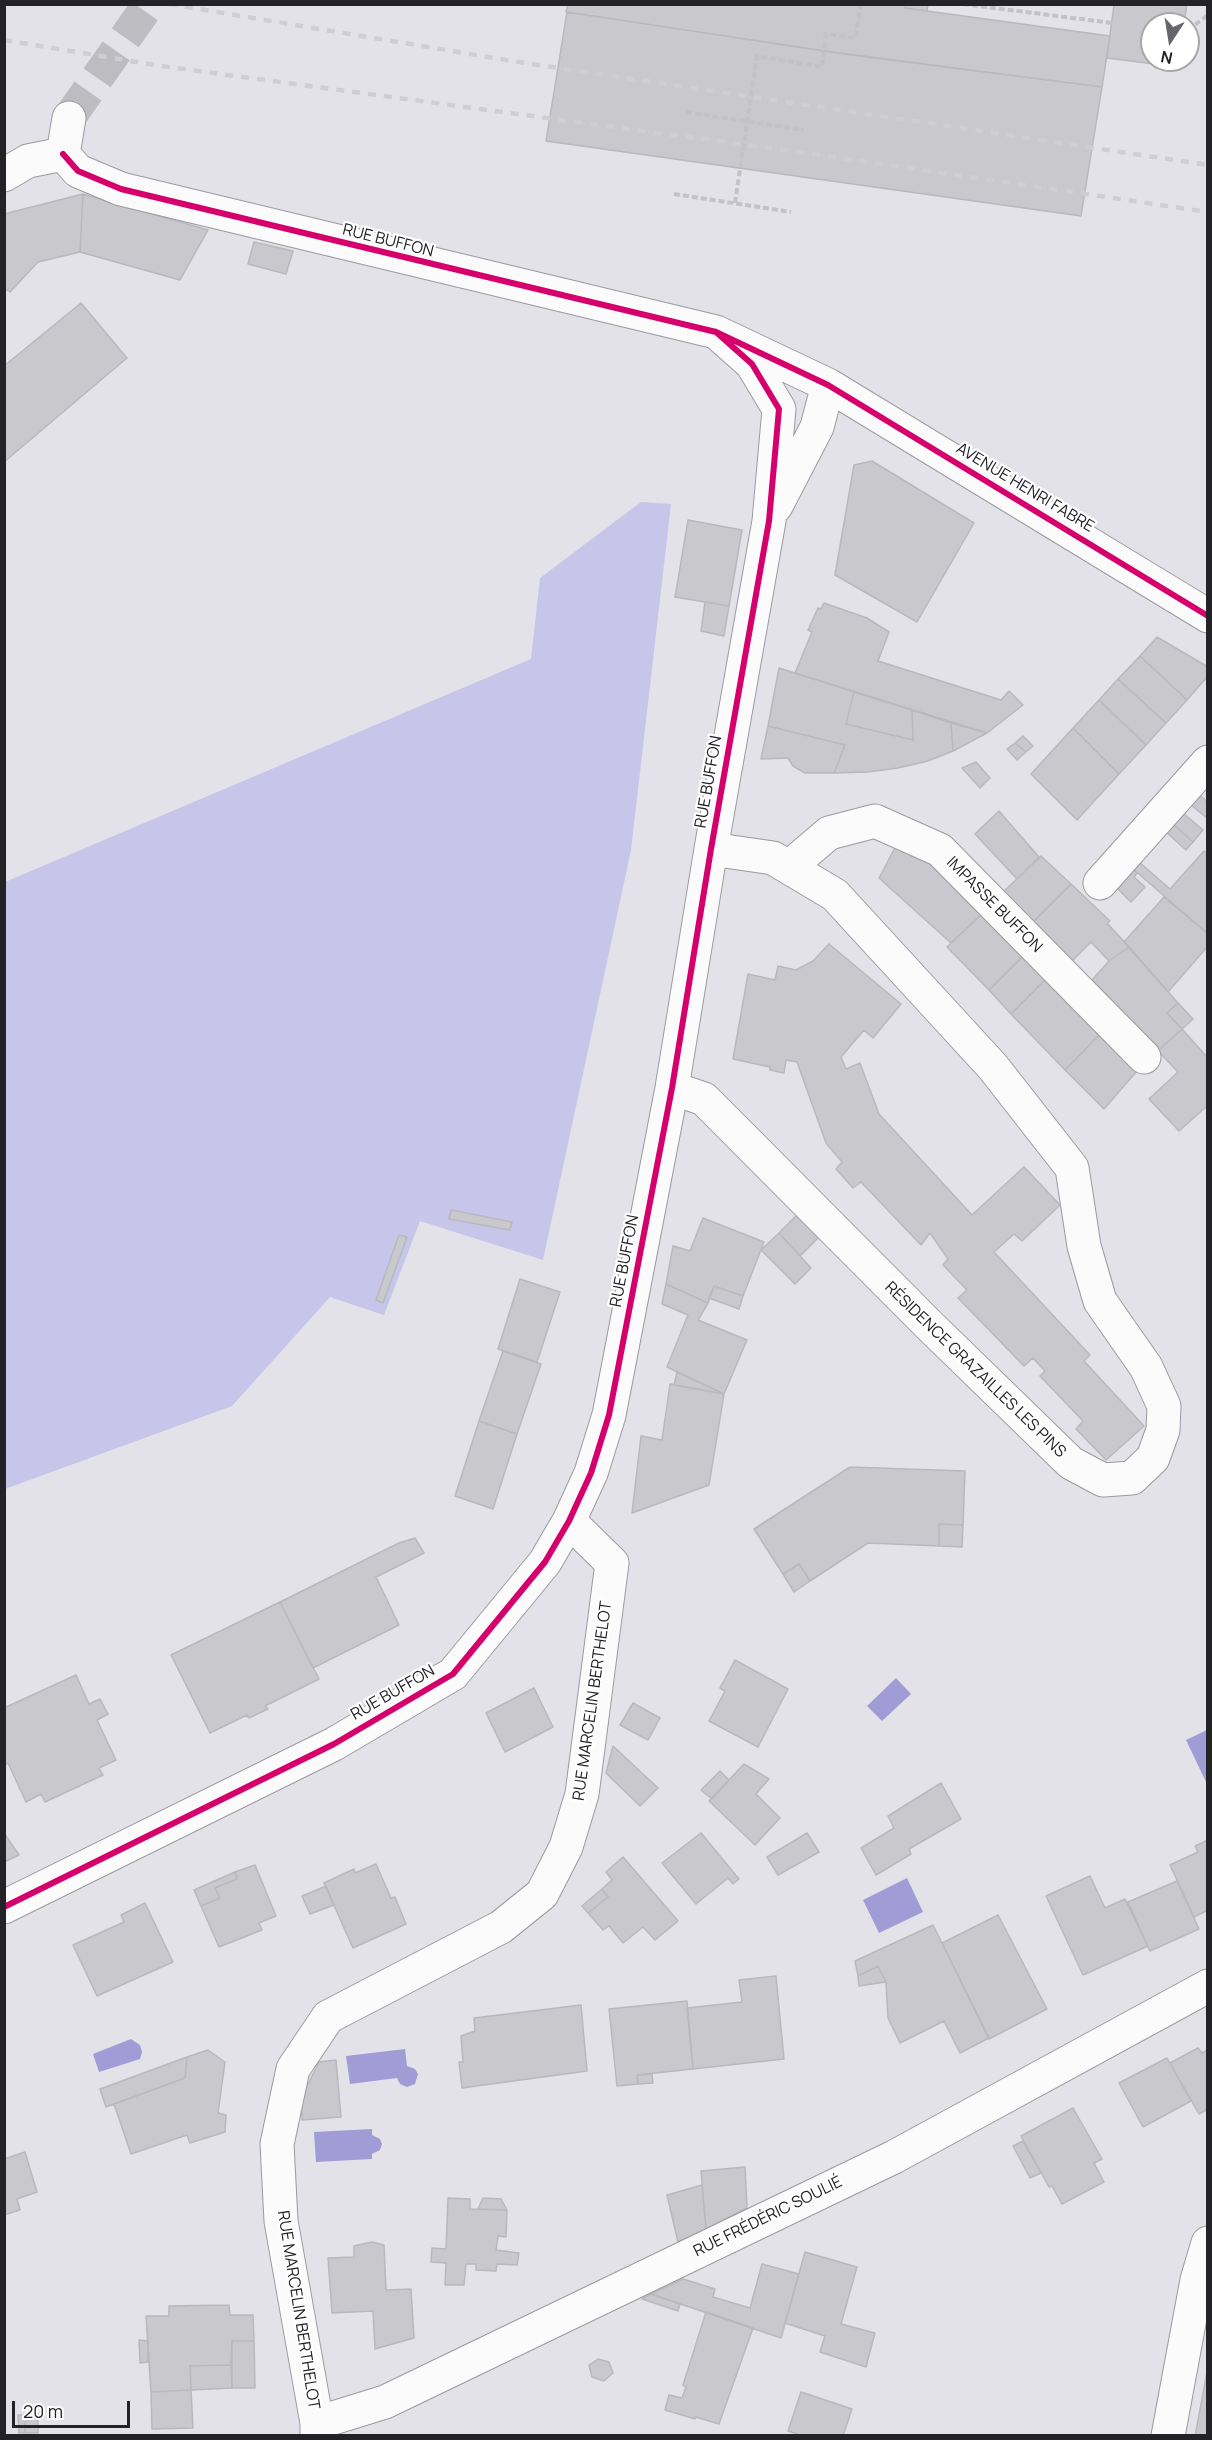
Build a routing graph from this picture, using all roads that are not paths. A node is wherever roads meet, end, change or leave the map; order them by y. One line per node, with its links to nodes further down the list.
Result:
1 (69, 118): 2 (street)
2 (63, 154): 3 (street); 4 (street, RUE BUFFON)
3 (4, 175)
4 (716, 332): 5 (street, RUE BUFFON); 6 (street, RUE BUFFON)
5 (828, 385): 6 (street, RUE BUFFON); 7 (street, AVENUE HENRI FABRE)
6 (769, 521): 9 (street, RUE BUFFON)
7 (1208, 616)
8 (1208, 762): 11 (street)
9 (711, 849): 10 (street, RÉSIDENCE GRAZAILLES LES PINS); 13 (street, RUE BUFFON)
10 (789, 867): 12 (street, IMPASSE BUFFON); 13 (street, RÉSIDENCE GRAZAILLES LES PINS)
11 (1100, 883)
12 (1144, 1057)
13 (672, 1088): 14 (street, RUE BUFFON)
14 (569, 1521): 15 (street, RUE BUFFON); 18 (street, RUE MARCELIN BERTHELOT)
15 (4, 1907)
16 (1208, 1986): 18 (street, RUE FRÉDÉRIC SOULIÉ)
17 (1208, 2243): 19 (street)
18 (317, 2429)
19 (1168, 2436)

